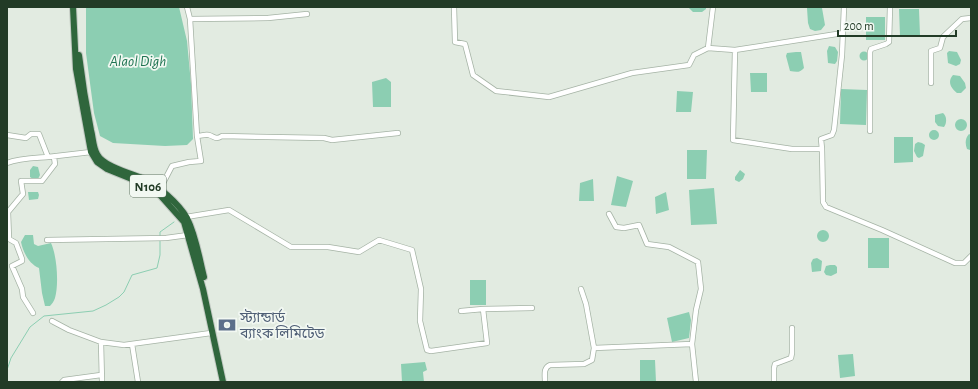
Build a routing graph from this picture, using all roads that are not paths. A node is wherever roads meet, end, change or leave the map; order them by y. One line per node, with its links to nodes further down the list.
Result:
1 (73, 7): 20 (highway)
2 (77, 7): 24 (highway, N106)
3 (187, 7): 10 (street)
4 (454, 7): 12 (street)
5 (713, 7): 12 (street)
6 (844, 7): 11 (street)
7 (890, 7): 15 (street)
8 (307, 14): 10 (street)
9 (971, 18): 14 (street)
10 (190, 19): 18 (street)
11 (843, 33): 13 (street); 19 (street)
12 (708, 48): 13 (street)
13 (735, 50): 19 (street)
14 (931, 82)
15 (870, 131)
16 (398, 133): 18 (street)
17 (7, 135): 22 (street)
18 (197, 136): 24 (street)
19 (822, 149): 29 (street)
20 (90, 152): 21 (street); 27 (highway, N106)
21 (54, 156): 22 (street); 34 (street)
22 (48, 157): 23 (street)
23 (7, 163)
24 (160, 189): 26 (highway, N106)
25 (609, 214): 40 (street)
26 (186, 217): 32 (street); 47 (highway, N106)
27 (188, 235): 28 (street); 46 (highway, N106)
28 (47, 240)
29 (971, 256)
30 (581, 289): 41 (street)
31 (532, 308): 32 (street)
32 (484, 309): 33 (street)
33 (461, 311)
34 (33, 313)
35 (52, 321): 38 (street)
36 (792, 328): 50 (street)
37 (211, 333): 39 (street)
38 (101, 342): 39 (street); 42 (street)
39 (132, 344): 45 (street)
40 (692, 344): 41 (street); 49 (street)
41 (594, 348): 48 (street)
42 (101, 375): 43 (street); 44 (street)
43 (62, 382)
44 (102, 382)
45 (138, 382)
46 (223, 382)
47 (227, 382)
48 (545, 382)
49 (696, 382)
50 (774, 382)

